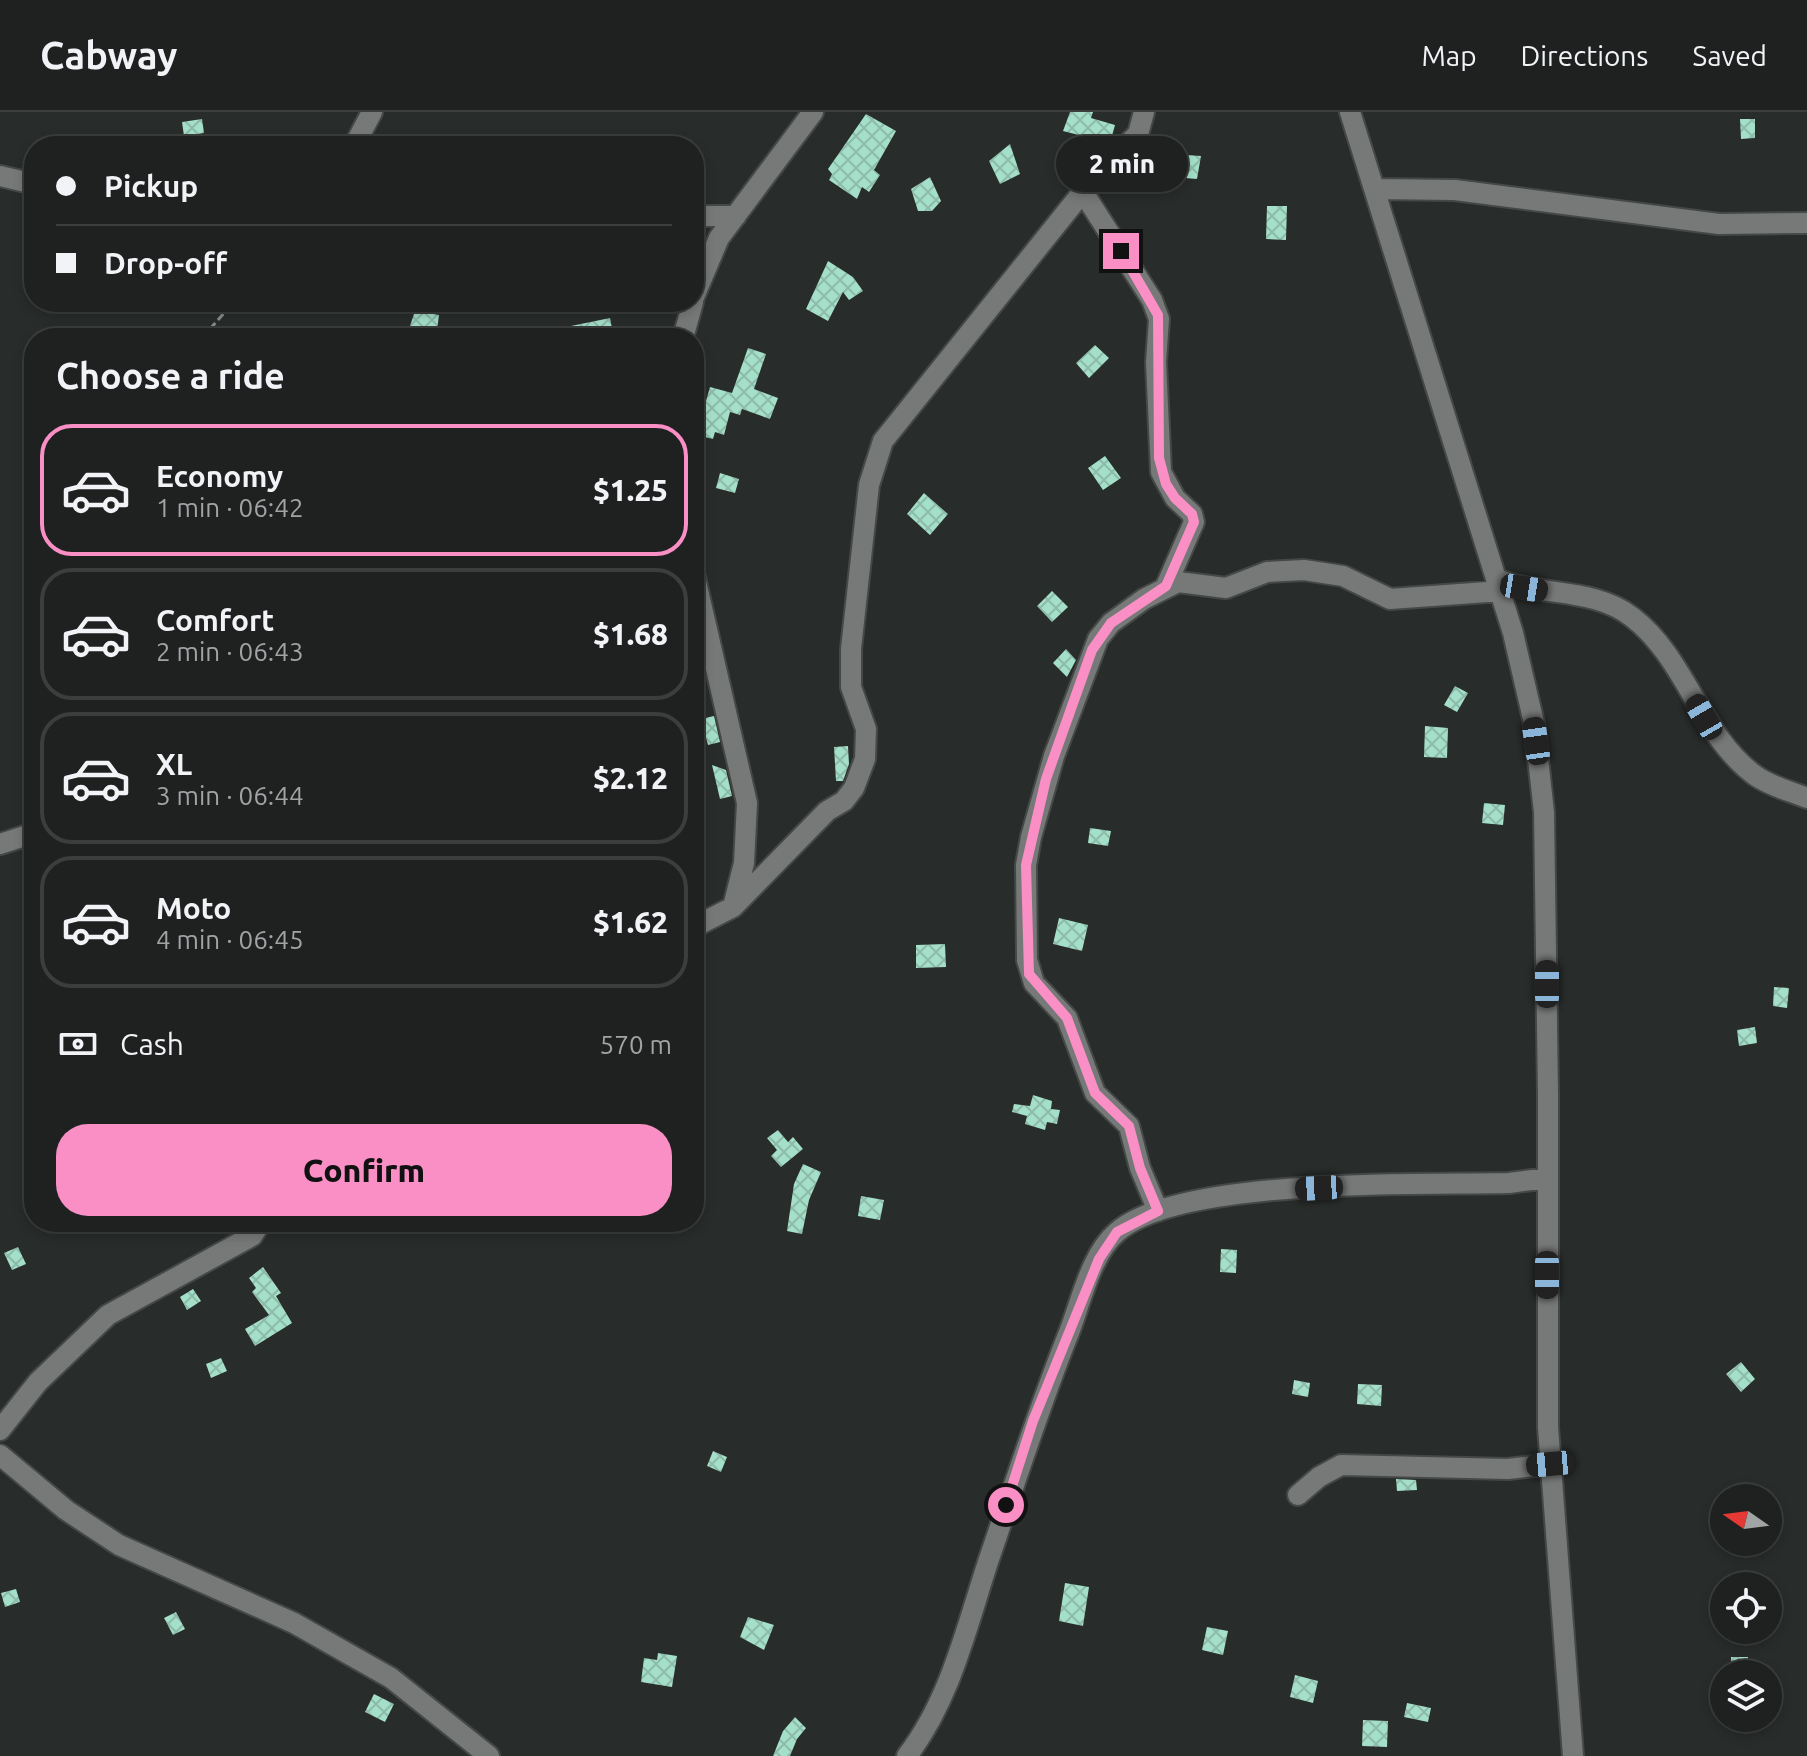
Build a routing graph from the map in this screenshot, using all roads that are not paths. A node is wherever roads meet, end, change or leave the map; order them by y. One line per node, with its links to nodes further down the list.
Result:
1 (372, 112): 5 (street)
2 (813, 112): 11 (street)
3 (1144, 112): 9 (street)
4 (1350, 112): 8 (street)
5 (359, 136)
6 (0, 176): 7 (street)
7 (24, 182)
8 (1377, 189): 12 (street); 14 (street)
9 (1083, 192): 15 (street); 20 (street)
10 (704, 216): 11 (street)
11 (736, 216): 13 (street)
12 (1807, 223)
13 (704, 271)
14 (1499, 585): 15 (street); 17 (street); 22 (street)
15 (1166, 586): 23 (street)
16 (704, 616): 20 (street)
17 (1807, 798)
18 (24, 836): 19 (street)
19 (0, 844)
20 (733, 907): 21 (street)
21 (704, 922)
22 (1547, 1178): 23 (street); 27 (street)
23 (1158, 1211): 30 (street)
24 (255, 1232): 25 (street)
25 (0, 1430)
26 (0, 1455): 29 (street)
27 (1550, 1464): 28 (street); 31 (street)
28 (1298, 1495)
29 (489, 1756)
30 (907, 1756)
31 (1573, 1756)

